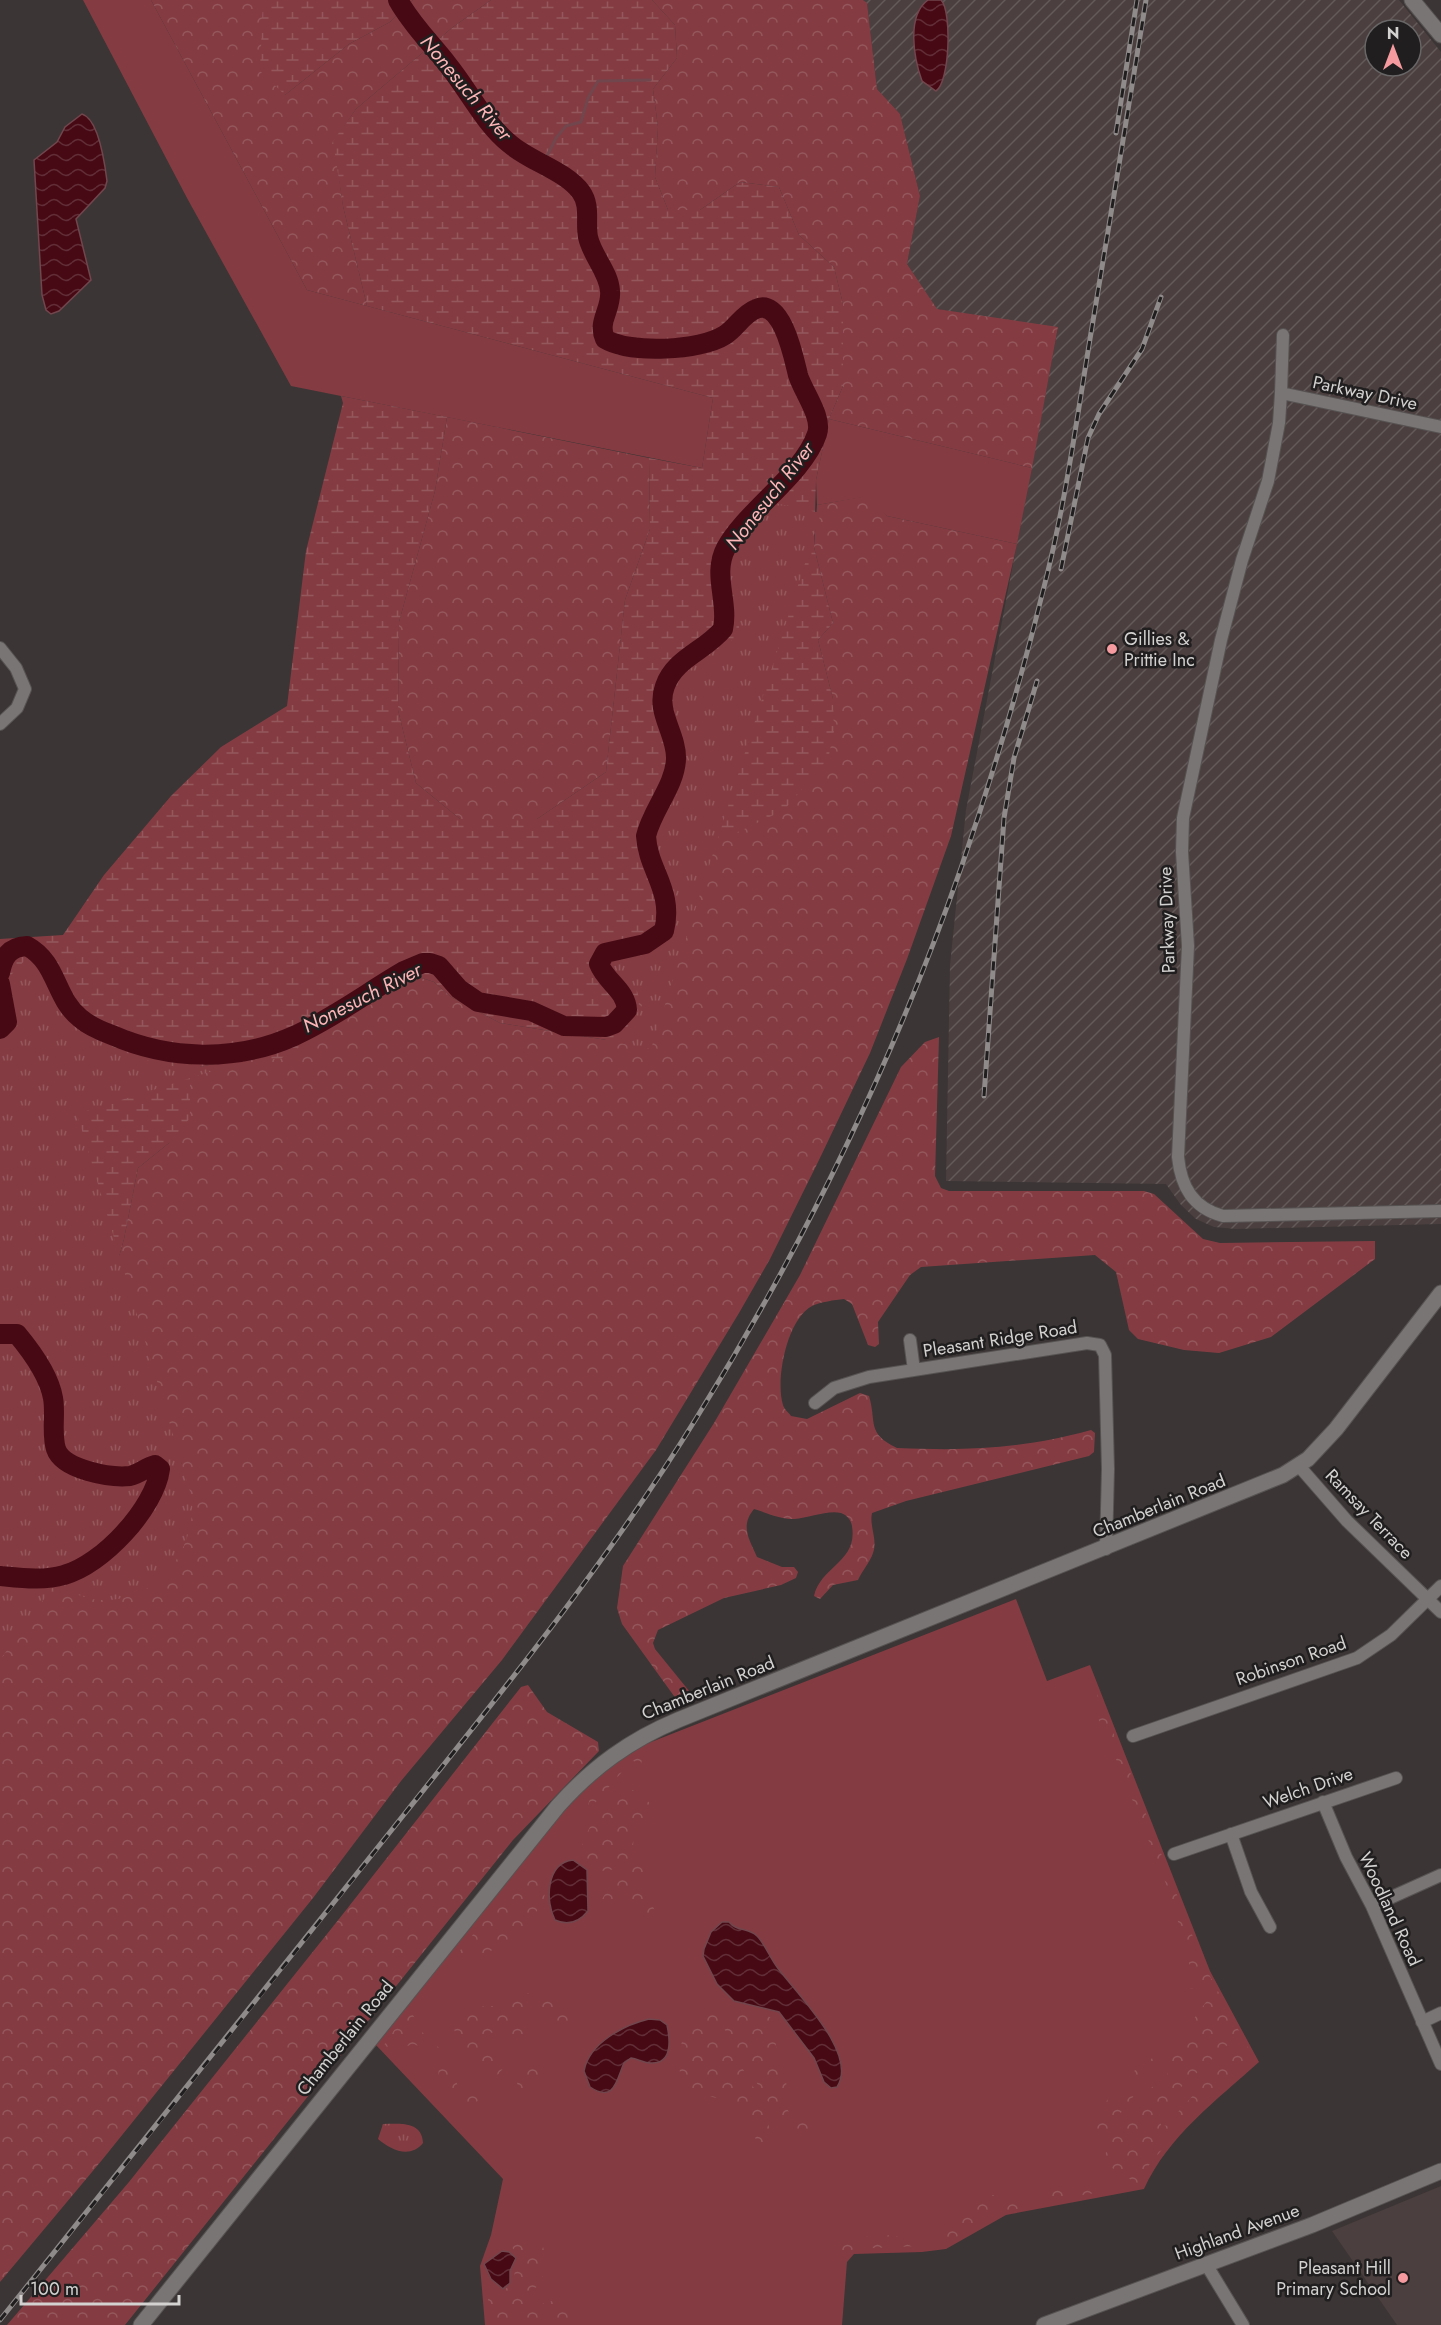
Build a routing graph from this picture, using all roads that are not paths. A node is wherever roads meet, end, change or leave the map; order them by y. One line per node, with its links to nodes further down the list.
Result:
1 (1412, 0): 2 (street)
2 (1441, 35)
3 (1283, 334): 4 (street, Parkway Drive)
4 (1281, 393): 5 (street, Parkway Drive); 8 (street, Parkway Drive)
5 (1441, 427)
6 (0, 648): 7 (street)
7 (0, 724)
8 (1441, 1211)
9 (1441, 1293): 13 (street, Chamberlain Road)
10 (910, 1340): 11 (street)
11 (914, 1370): 12 (street, Pleasant Ridge Road); 14 (street, Pleasant Ridge Road)
12 (815, 1403)
13 (1299, 1466): 14 (street, Chamberlain Road); 16 (street, Ramsay Terrace)
14 (1106, 1549): 31 (street, Chamberlain Road)
15 (1441, 1586): 16 (street, Robinson Road)
16 (1429, 1599): 17 (street, Ramsay Terrace); 18 (street, Robinson Road)
17 (1441, 1612)
18 (1133, 1736)
19 (1396, 1778): 20 (street, Welch Drive)
20 (1323, 1802): 21 (street, Welch Drive); 24 (street, Woodland Road)
21 (1231, 1834): 22 (street, Welch Drive); 25 (street)
22 (1174, 1854)
23 (1441, 1875): 24 (street)
24 (1372, 1906): 27 (street, Woodland Road)
25 (1270, 1927)
26 (1441, 2013): 27 (street)
27 (1422, 2022): 28 (street, Woodland Road)
28 (1441, 2064)
29 (1441, 2171): 30 (street, Highland Avenue)
30 (1206, 2264): 32 (street, Highland Avenue); 33 (street)
31 (141, 2325)
32 (1044, 2325)
33 (1243, 2325)

